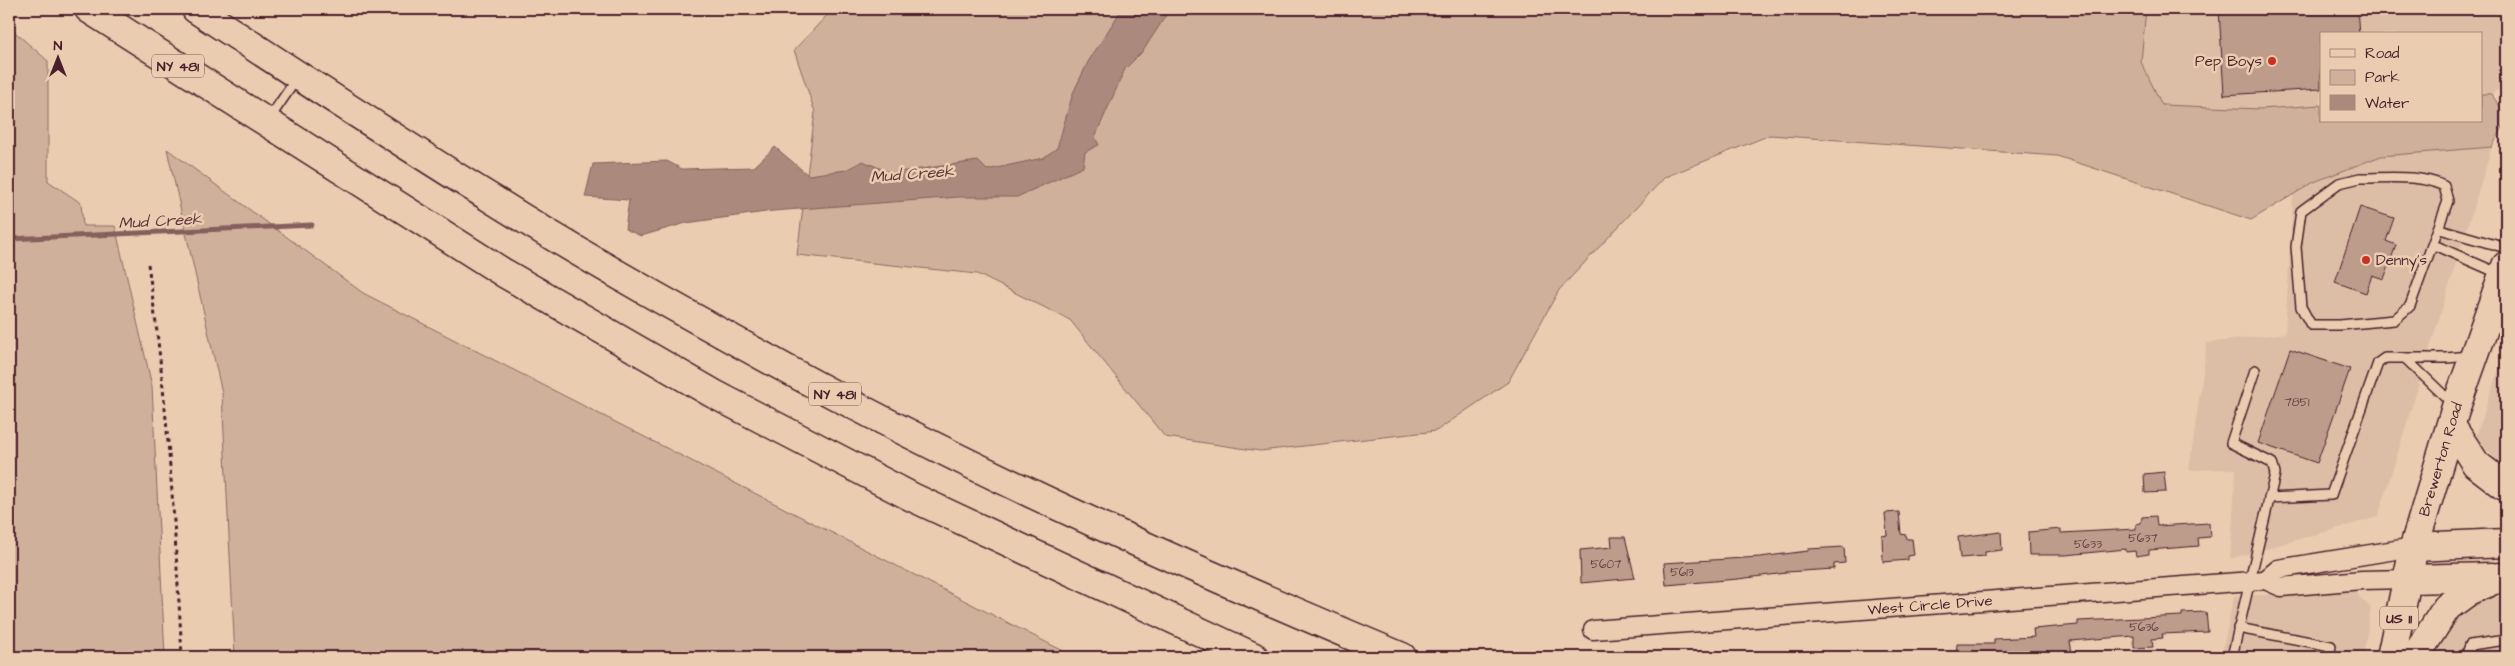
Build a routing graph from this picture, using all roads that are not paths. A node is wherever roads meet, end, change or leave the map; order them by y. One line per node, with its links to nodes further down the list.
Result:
1 (89, 9): 4 (main road, NY 481)
2 (196, 9): 3 (main road, NY 481)
3 (299, 75): 4 (lane); 24 (main road, NY 481)
4 (267, 122): 23 (main road, NY 481)
5 (2440, 229): 6 (lane); 6 (lane); 7 (lane)
6 (2434, 245): 8 (lane)
7 (2506, 248)
8 (2505, 271): 9 (main road, Brewerton Road / US 11)
9 (2475, 356): 10 (lane); 12 (main road, Brewerton Road / US 11)
10 (2406, 359): 12 (lane); 14 (lane)
11 (2255, 370): 14 (lane)
12 (2454, 417): 13 (main road); 16 (main road, Brewerton Road / US 11)
13 (2506, 487)
14 (2269, 498): 19 (lane)
15 (2506, 543): 16 (main road)
16 (2414, 547): 18 (main road, Brewerton Road / US 11); 19 (street, West Circle Drive)
17 (2503, 577): 18 (main road); 28 (main road)
18 (2408, 579): 19 (street, West Circle Drive); 27 (main road, Brewerton Road / US 11)
19 (2256, 580): 20 (lane); 21 (street, West Circle Drive)
20 (2238, 628): 25 (lane); 26 (lane)
21 (1593, 630)
22 (2506, 640): 29 (lane)
23 (1254, 657)
24 (1402, 657)
25 (2232, 657)
26 (2329, 657)
27 (2391, 657)
28 (2414, 657)
29 (2466, 657)

